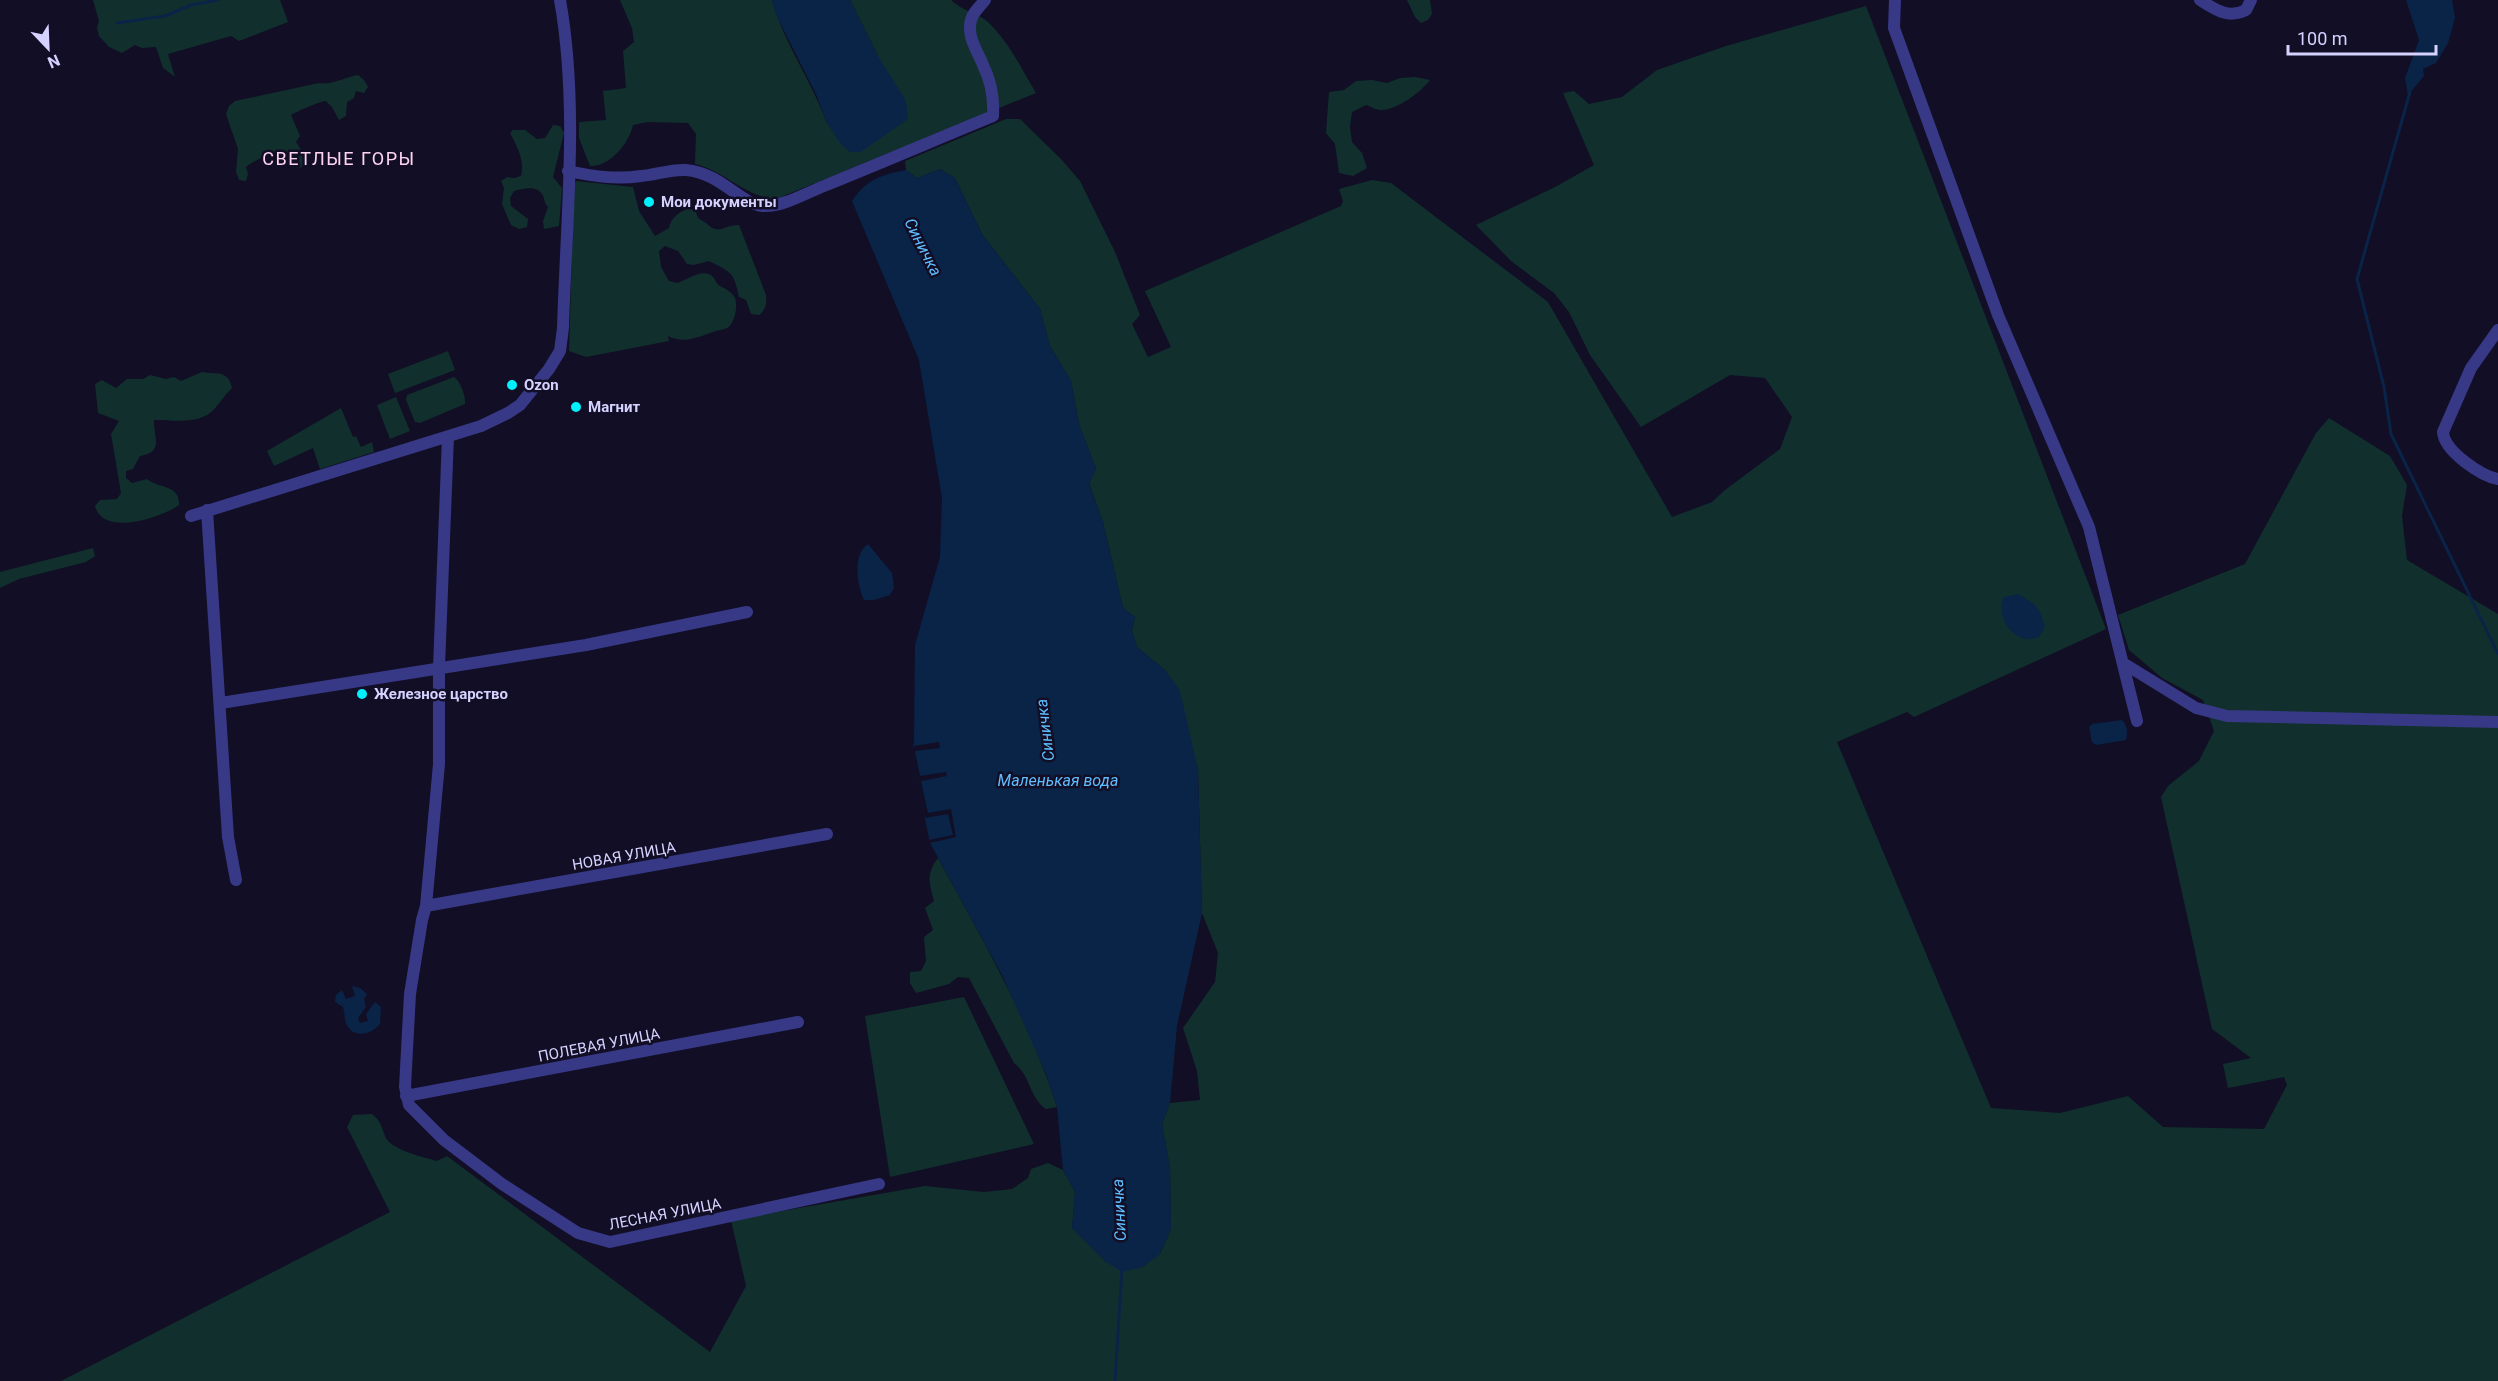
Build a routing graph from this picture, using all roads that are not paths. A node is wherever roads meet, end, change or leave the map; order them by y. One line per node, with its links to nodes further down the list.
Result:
1 (560, 0): 6 (street)
2 (985, 0): 6 (street)
3 (1895, 0): 13 (street)
4 (2200, 0): 5 (street)
5 (2251, 0)
6 (568, 171): 8 (street)
7 (2498, 330): 9 (street)
8 (448, 436): 10 (street); 14 (street)
9 (2498, 479)
10 (207, 510): 11 (street); 15 (street)
11 (191, 516)
12 (747, 612): 14 (street)
13 (2123, 663): 16 (street); 17 (street)
14 (439, 666): 15 (street); 20 (street)
15 (221, 703): 19 (street)
16 (2137, 721)
17 (2498, 722)
18 (827, 834): 20 (street, НОВАЯ УЛИЦА)
19 (236, 880)
20 (426, 906): 22 (street)
21 (798, 1022): 22 (street, ПОЛЕВАЯ УЛИЦА)
22 (406, 1092): 23 (street, ЛЕСНАЯ УЛИЦА)
23 (879, 1184)

